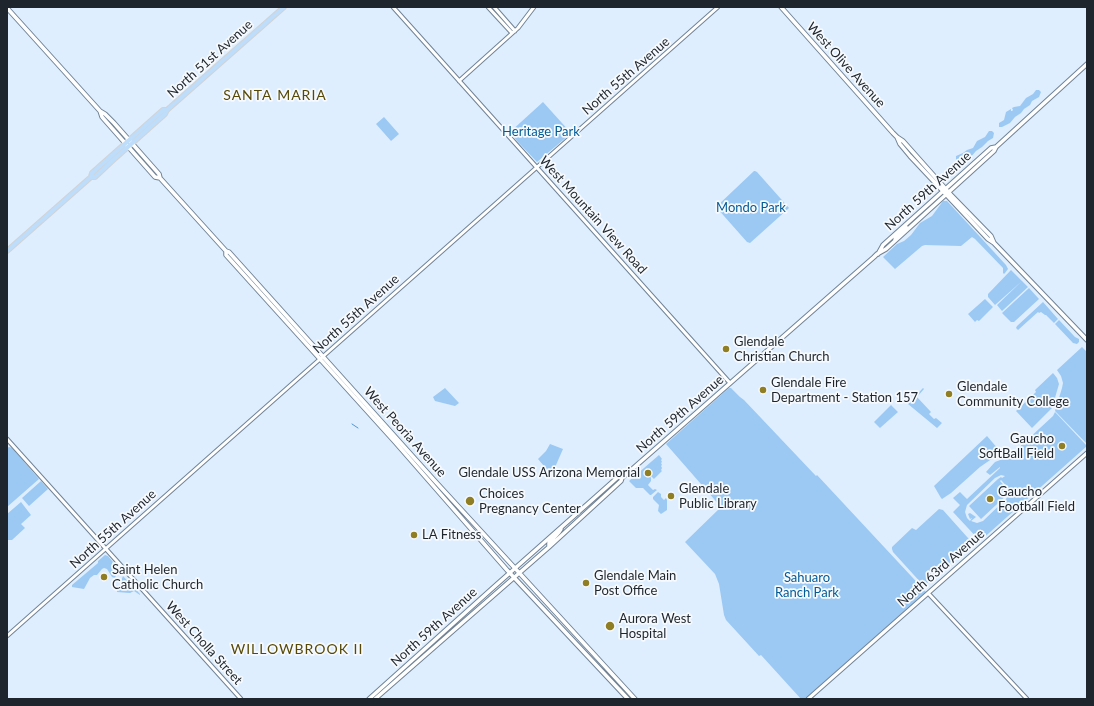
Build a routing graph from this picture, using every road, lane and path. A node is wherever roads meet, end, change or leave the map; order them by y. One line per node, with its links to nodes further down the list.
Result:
1 (284, 7): 12 (main road, North 51st Avenue)
2 (393, 7): 11 (street, West Mountain View Road)
3 (488, 7): 9 (street)
4 (494, 7): 9 (street)
5 (534, 7): 9 (street)
6 (718, 7): 13 (street, North 55th Avenue)
7 (780, 7): 14 (main road, West Olive Avenue)
8 (7, 8): 12 (main road, West Peoria Avenue)
9 (514, 32): 11 (street)
10 (1087, 64): 14 (main road, North 59th Avenue)
11 (459, 81): 13 (street, West Mountain View Road)
12 (129, 143): 17 (main road, North 51st Avenue); 20 (main road, West Peoria Avenue)
13 (537, 167): 20 (street, North 55th Avenue); 21 (street, West Mountain View Road)
14 (946, 192): 15 (main road, North 59th Avenue); 16 (main road, North 59th Avenue); 19 (main road, West Olive Avenue)
15 (906, 224): 16 (main road); 18 (main road, North 59th Avenue)
16 (894, 242): 18 (main road, North 59th Avenue)
17 (7, 251)
18 (878, 254): 21 (main road, North 59th Avenue)
19 (1087, 340)
20 (322, 358): 27 (street, North 55th Avenue); 28 (main road, West Peoria Avenue); 29 (main road, West Peoria Avenue)
21 (730, 383): 24 (main road, North 59th Avenue)
22 (7, 439): 27 (street, West Cholla Street)
23 (1087, 453): 32 (street, North 63rd Avenue)
24 (622, 478): 25 (main road, North 59th Avenue); 26 (main road, North 59th Avenue)
25 (561, 528): 26 (main road); 28 (main road, North 59th Avenue)
26 (549, 547): 30 (main road, North 59th Avenue)
27 (106, 548): 35 (street, North 55th Avenue); 36 (street, West Cholla Street)
28 (515, 568): 29 (main road, North 59th Avenue); 30 (main road, West Peoria Avenue)
29 (510, 572): 31 (main road, West Peoria Avenue); 37 (main road, North 59th Avenue)
30 (519, 573): 31 (main road, North 59th Avenue); 33 (main road, West Peoria Avenue)
31 (514, 577): 34 (main road, West Peoria Avenue); 38 (main road, North 59th Avenue)
32 (928, 593): 41 (street, North 63rd Avenue); 42 (street)
33 (554, 611): 34 (main road); 40 (main road, West Peoria Avenue)
34 (549, 615): 39 (main road, West Peoria Avenue)
35 (7, 636)
36 (241, 699)
37 (369, 699)
38 (375, 699)
39 (628, 699)
40 (635, 699)
41 (808, 699)
42 (1027, 699)

